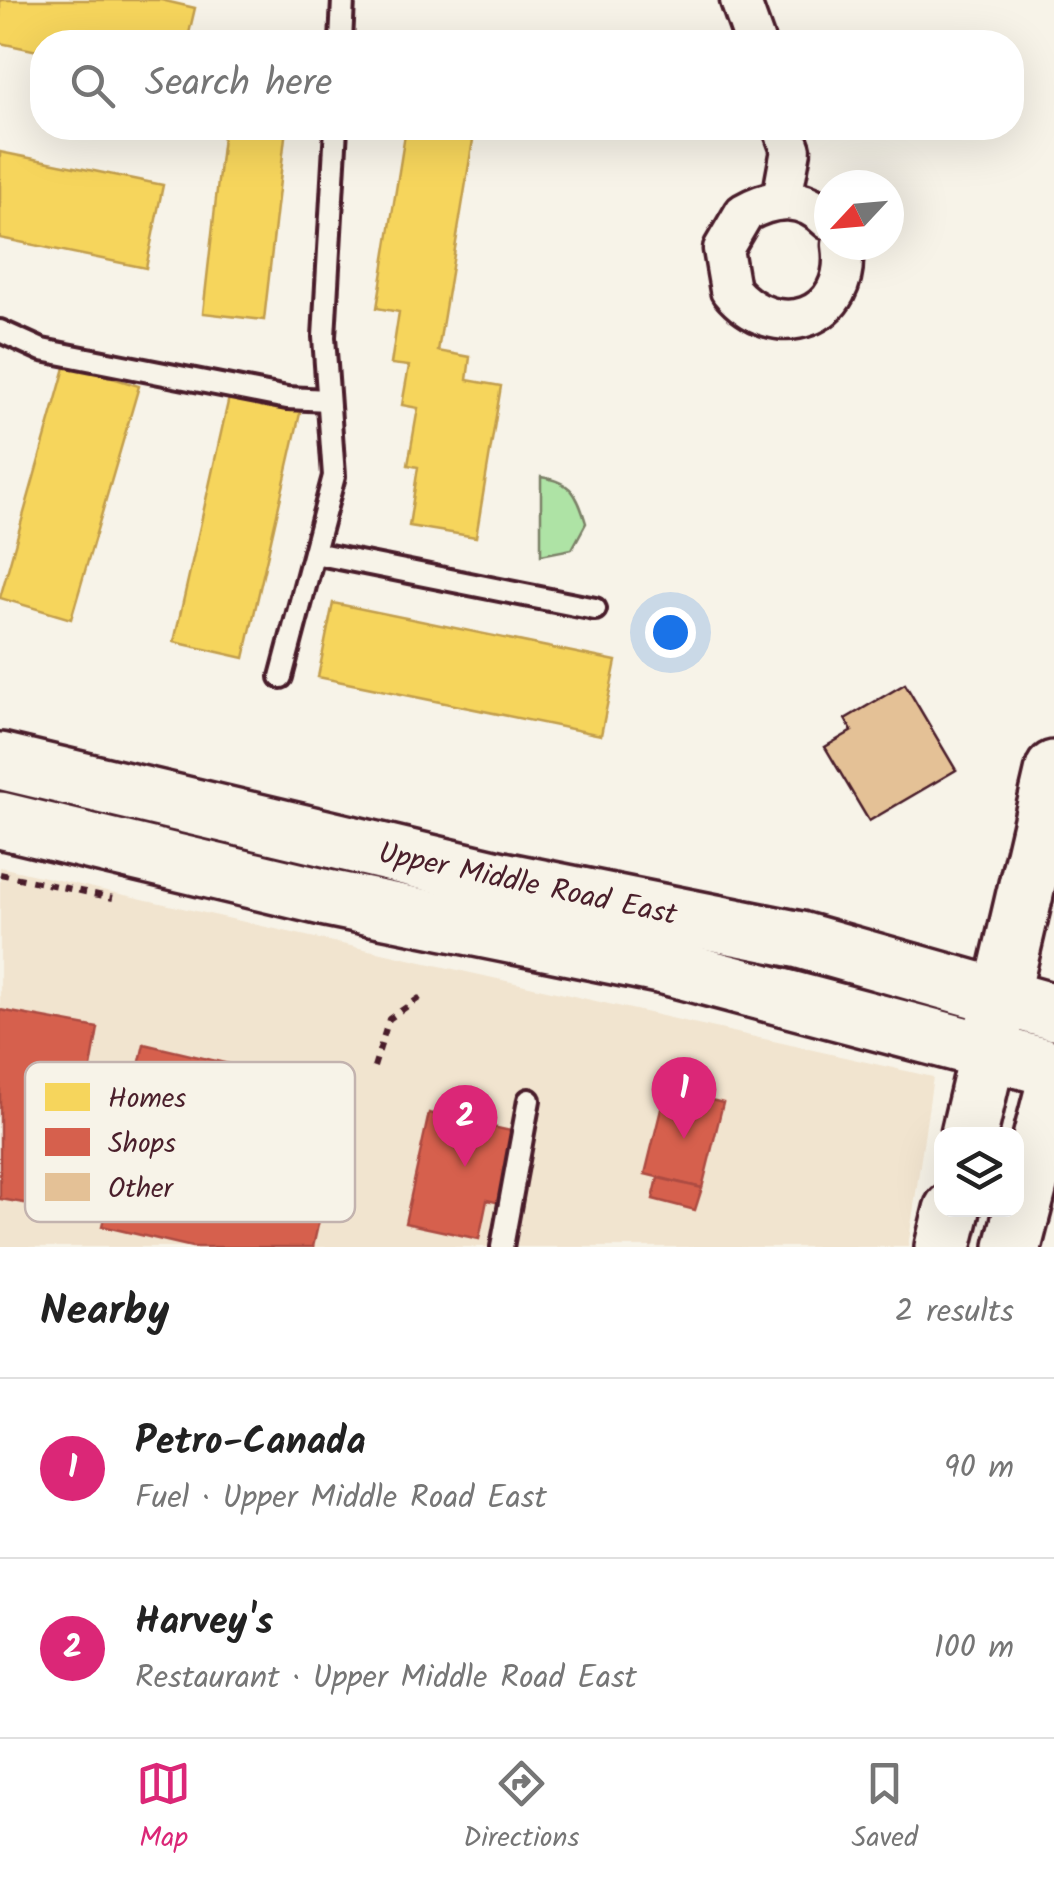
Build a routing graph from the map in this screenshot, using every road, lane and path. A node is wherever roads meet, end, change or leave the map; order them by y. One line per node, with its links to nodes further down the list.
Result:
1 (343, 0): 3 (lane)
2 (740, 0): 4 (street)
3 (341, 30)
4 (750, 30)
5 (335, 140): 11 (lane)
6 (788, 140): 7 (street)
7 (782, 198): 8 (street); 9 (street)
8 (814, 209)
9 (842, 260)
10 (0, 331): 11 (lane)
11 (328, 400): 12 (lane)
12 (314, 553): 13 (lane); 14 (lane)
13 (594, 608)
14 (281, 677)
15 (0, 761): 21 (main road, Upper Middle Road East)
16 (1054, 769): 21 (main road)
17 (0, 820): 23 (main road, Upper Middle Road East)
18 (0, 874): 19 (path)
19 (115, 898)
20 (425, 994): 24 (path)
21 (998, 997): 22 (main road, Upper Middle Road East); 23 (main road)
22 (1054, 1012)
23 (987, 1054): 25 (main road, Upper Middle Road East); 28 (main road)
24 (374, 1067)
25 (1054, 1069)
26 (1054, 1088): 32 (main road)
27 (529, 1100): 30 (lane)
28 (971, 1127)
29 (950, 1217): 31 (main road)
30 (502, 1247)
31 (943, 1247)
32 (1013, 1247)

